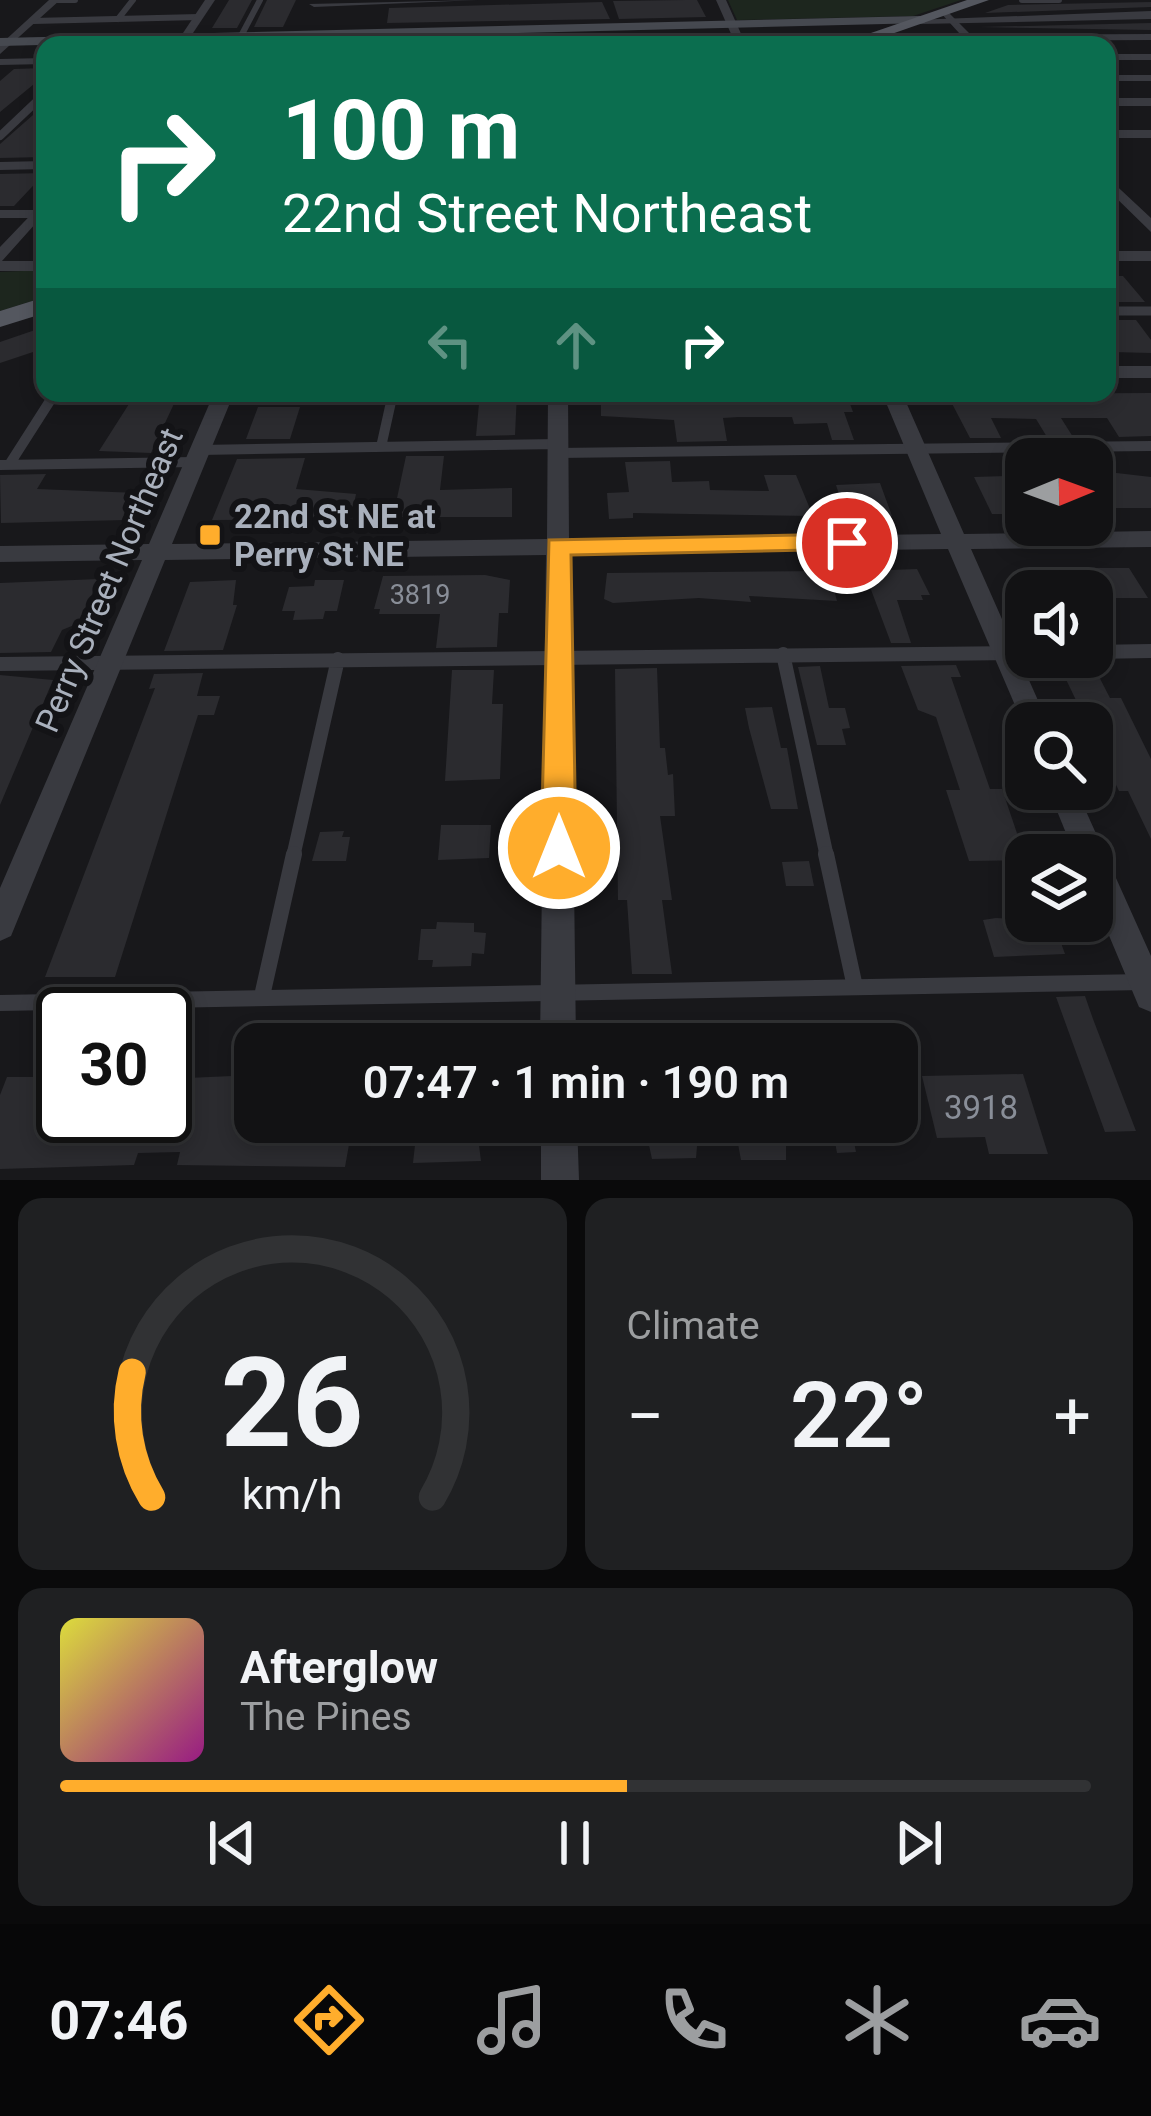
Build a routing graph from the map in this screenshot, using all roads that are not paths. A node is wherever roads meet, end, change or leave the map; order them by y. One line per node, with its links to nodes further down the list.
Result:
1 (55, 0): 2 (lane); 19 (street)
2 (75, 0)
3 (133, 0): 17 (lane)
4 (210, 0): 16 (street)
5 (260, 0): 24 (lane)
6 (473, 0): 12 (street)
7 (721, 0): 20 (street)
8 (982, 0): 15 (main road)
9 (1022, 0): 10 (lane)
10 (1059, 0)
11 (1099, 0): 13 (street)
12 (315, 2): 22 (street)
13 (1121, 15): 14 (street); 15 (street); 21 (street)
14 (1151, 15)
15 (947, 16): 18 (main road); 29 (street)
16 (199, 17): 17 (lane); 23 (street)
17 (118, 19): 19 (lane)
18 (920, 20): 20 (main road); 28 (main road)
19 (33, 21): 32 (street)
20 (732, 25): 26 (main road); 27 (street)
21 (1149, 34): 30 (lane)
22 (303, 35): 24 (main road); 25 (main road)
23 (186, 36)
24 (241, 36)
25 (320, 36)
26 (491, 36)
27 (737, 36)
28 (871, 36)
29 (967, 36)
30 (1105, 36)
31 (36, 44): 32 (main road)
32 (4, 45)
33 (1116, 57): 34 (street)
34 (1151, 57)
35 (0, 62): 36 (lane)
36 (36, 62)
37 (1116, 78): 38 (lane)
38 (1151, 78)
39 (36, 102): 44 (lane)
40 (1116, 102): 41 (street)
41 (1151, 102)
42 (1116, 134): 43 (lane)
43 (1151, 134)
44 (0, 136)
45 (0, 166): 46 (lane)
46 (36, 166)
47 (1116, 188): 49 (street)
48 (36, 210): 50 (lane)
49 (1143, 210): 52 (street)
50 (0, 214)
51 (36, 215): 55 (street)
52 (1151, 227)
53 (1116, 256): 54 (street)
54 (1151, 256)
55 (0, 257)
56 (0, 266): 57 (street)
57 (36, 266)
58 (36, 308): 61 (main road)
59 (1116, 311): 60 (lane)
60 (1151, 311)
61 (0, 319)
62 (1151, 372): 63 (street)
63 (1116, 373)
64 (50, 402): 74 (lane)
65 (220, 402): 73 (street, Perry Street Northeast)
66 (391, 402): 70 (lane)
67 (558, 402): 71 (street)
68 (896, 402): 72 (street)
69 (1151, 446): 72 (lane)
70 (381, 447): 71 (lane); 73 (lane)
71 (559, 449): 72 (lane); 77 (street)
72 (916, 449): 76 (street)
73 (197, 456): 74 (lane); 78 (street, Perry Street Northeast)
74 (4, 465)
75 (1151, 539): 76 (street)
76 (956, 542): 77 (street); 80 (street)
77 (558, 547): 78 (street); 85 (street)
78 (157, 552): 79 (street); 87 (street, Perry Street Northeast)
79 (0, 554)
80 (1005, 634)
81 (1151, 651): 82 (lane)
82 (1113, 652)
83 (1005, 653): 84 (lane)
84 (783, 654): 85 (lane); 91 (lane)
85 (560, 656): 86 (lane); 93 (street)
86 (338, 659): 87 (lane); 94 (lane)
87 (111, 662): 88 (lane); 90 (street, Perry Street Northeast)
88 (0, 664)
89 (1113, 908): 92 (street)
90 (0, 925)
91 (856, 987): 92 (lane); 93 (lane)
92 (1148, 989)
93 (558, 991): 94 (lane); 96 (street)
94 (262, 996): 95 (lane)
95 (0, 1003)
96 (558, 1023)
97 (559, 1143): 98 (street)
98 (560, 1180)

